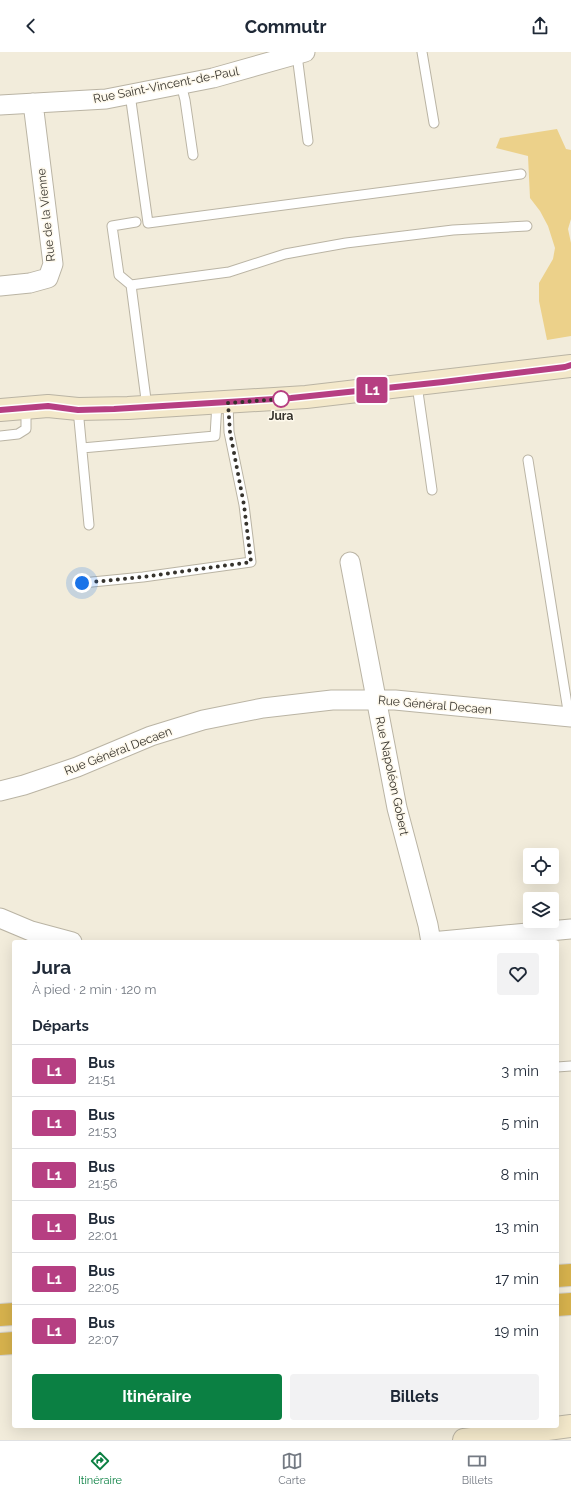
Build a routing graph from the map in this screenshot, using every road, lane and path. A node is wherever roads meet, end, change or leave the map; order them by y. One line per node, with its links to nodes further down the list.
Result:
1 (422, 52): 7 (lane)
2 (299, 53): 3 (street, Rue Saint-Vincent-de-Paul); 8 (lane)
3 (181, 84): 4 (street, Rue Saint-Vincent-de-Paul); 9 (lane)
4 (130, 94): 5 (street, Rue Saint-Vincent-de-Paul); 10 (lane)
5 (33, 103): 6 (street, Rue Saint-Vincent-de-Paul); 14 (street, Rue de la Vienne)
6 (0, 105)
7 (434, 123)
8 (308, 141)
9 (193, 156)
10 (521, 174)
11 (136, 222): 13 (lane)
12 (527, 226): 13 (lane)
13 (131, 284): 19 (lane)
14 (0, 286)
15 (569, 366): 16 (main road)
16 (417, 385): 17 (main road); 25 (lane)
17 (223, 403): 19 (main road); 23 (lane); 28 (lane)
18 (26, 407): 20 (main road); 21 (main road); 22 (lane)
19 (147, 407): 21 (main road)
20 (0, 410)
21 (78, 410): 23 (lane)
22 (0, 436)
23 (82, 448): 26 (lane)
24 (528, 460): 30 (lane)
25 (432, 490)
26 (89, 525)
27 (350, 562): 29 (street, Rue Napoléon Gobert)
28 (82, 583)
29 (376, 700): 30 (street, Rue Général Decaen); 31 (street, Rue Général Decaen); 35 (street, Rue Napoléon Gobert)
30 (570, 717)
31 (0, 791)
32 (0, 918): 34 (street)
33 (571, 929): 36 (street)
34 (65, 940)
35 (431, 940)
36 (453, 940)
37 (571, 1066): 38 (lane)
38 (559, 1067)
39 (571, 1275): 40 (highway)
40 (559, 1276)
41 (571, 1304): 42 (highway)
42 (559, 1305)
43 (12, 1314): 44 (highway)
44 (0, 1315)
45 (12, 1343): 46 (highway)
46 (0, 1344)
47 (571, 1426): 49 (main road)
48 (556, 1428): 50 (main road)
49 (559, 1428)
50 (464, 1440)

